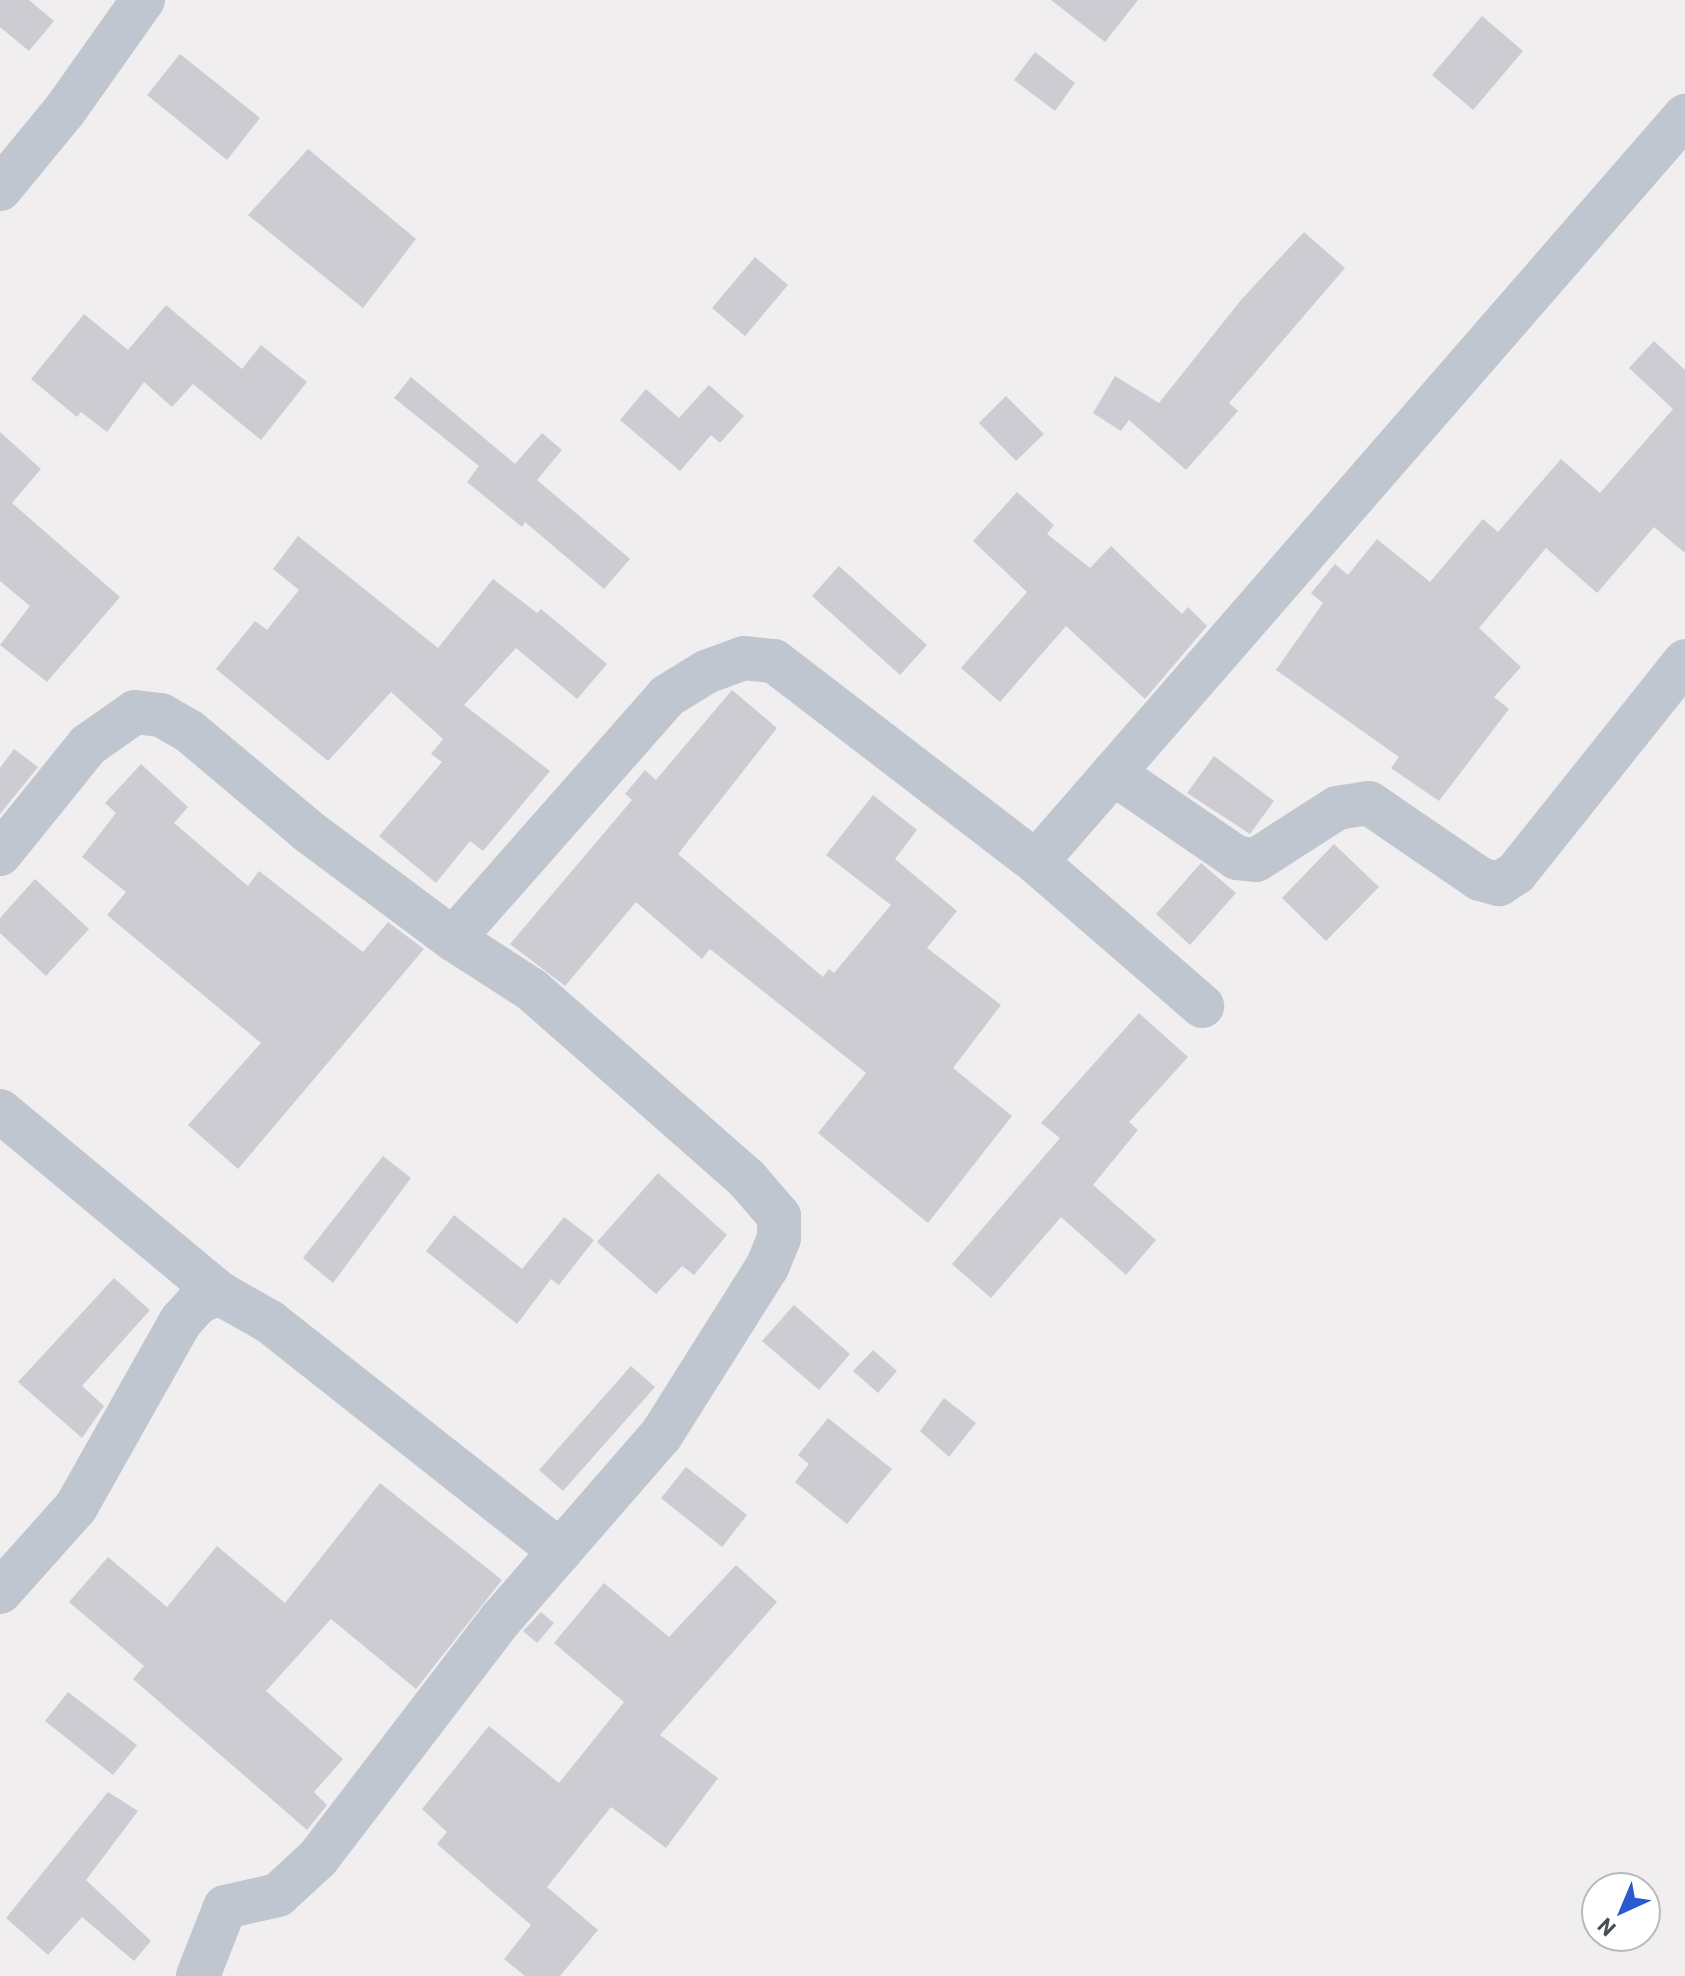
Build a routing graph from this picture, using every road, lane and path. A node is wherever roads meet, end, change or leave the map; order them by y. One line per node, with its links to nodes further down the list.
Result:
1 (143, 0): 3 (street)
2 (1685, 116): 5 (street)
3 (0, 189)
4 (1685, 661): 5 (street)
5 (1113, 773): 7 (street)
6 (0, 854): 8 (street)
7 (1036, 862): 8 (street); 9 (street)
8 (453, 939): 12 (street)
9 (1202, 1006)
10 (0, 1111): 11 (street)
11 (219, 1293): 12 (street); 13 (street)
12 (560, 1551): 14 (street)
13 (0, 1592)
14 (198, 1976)

